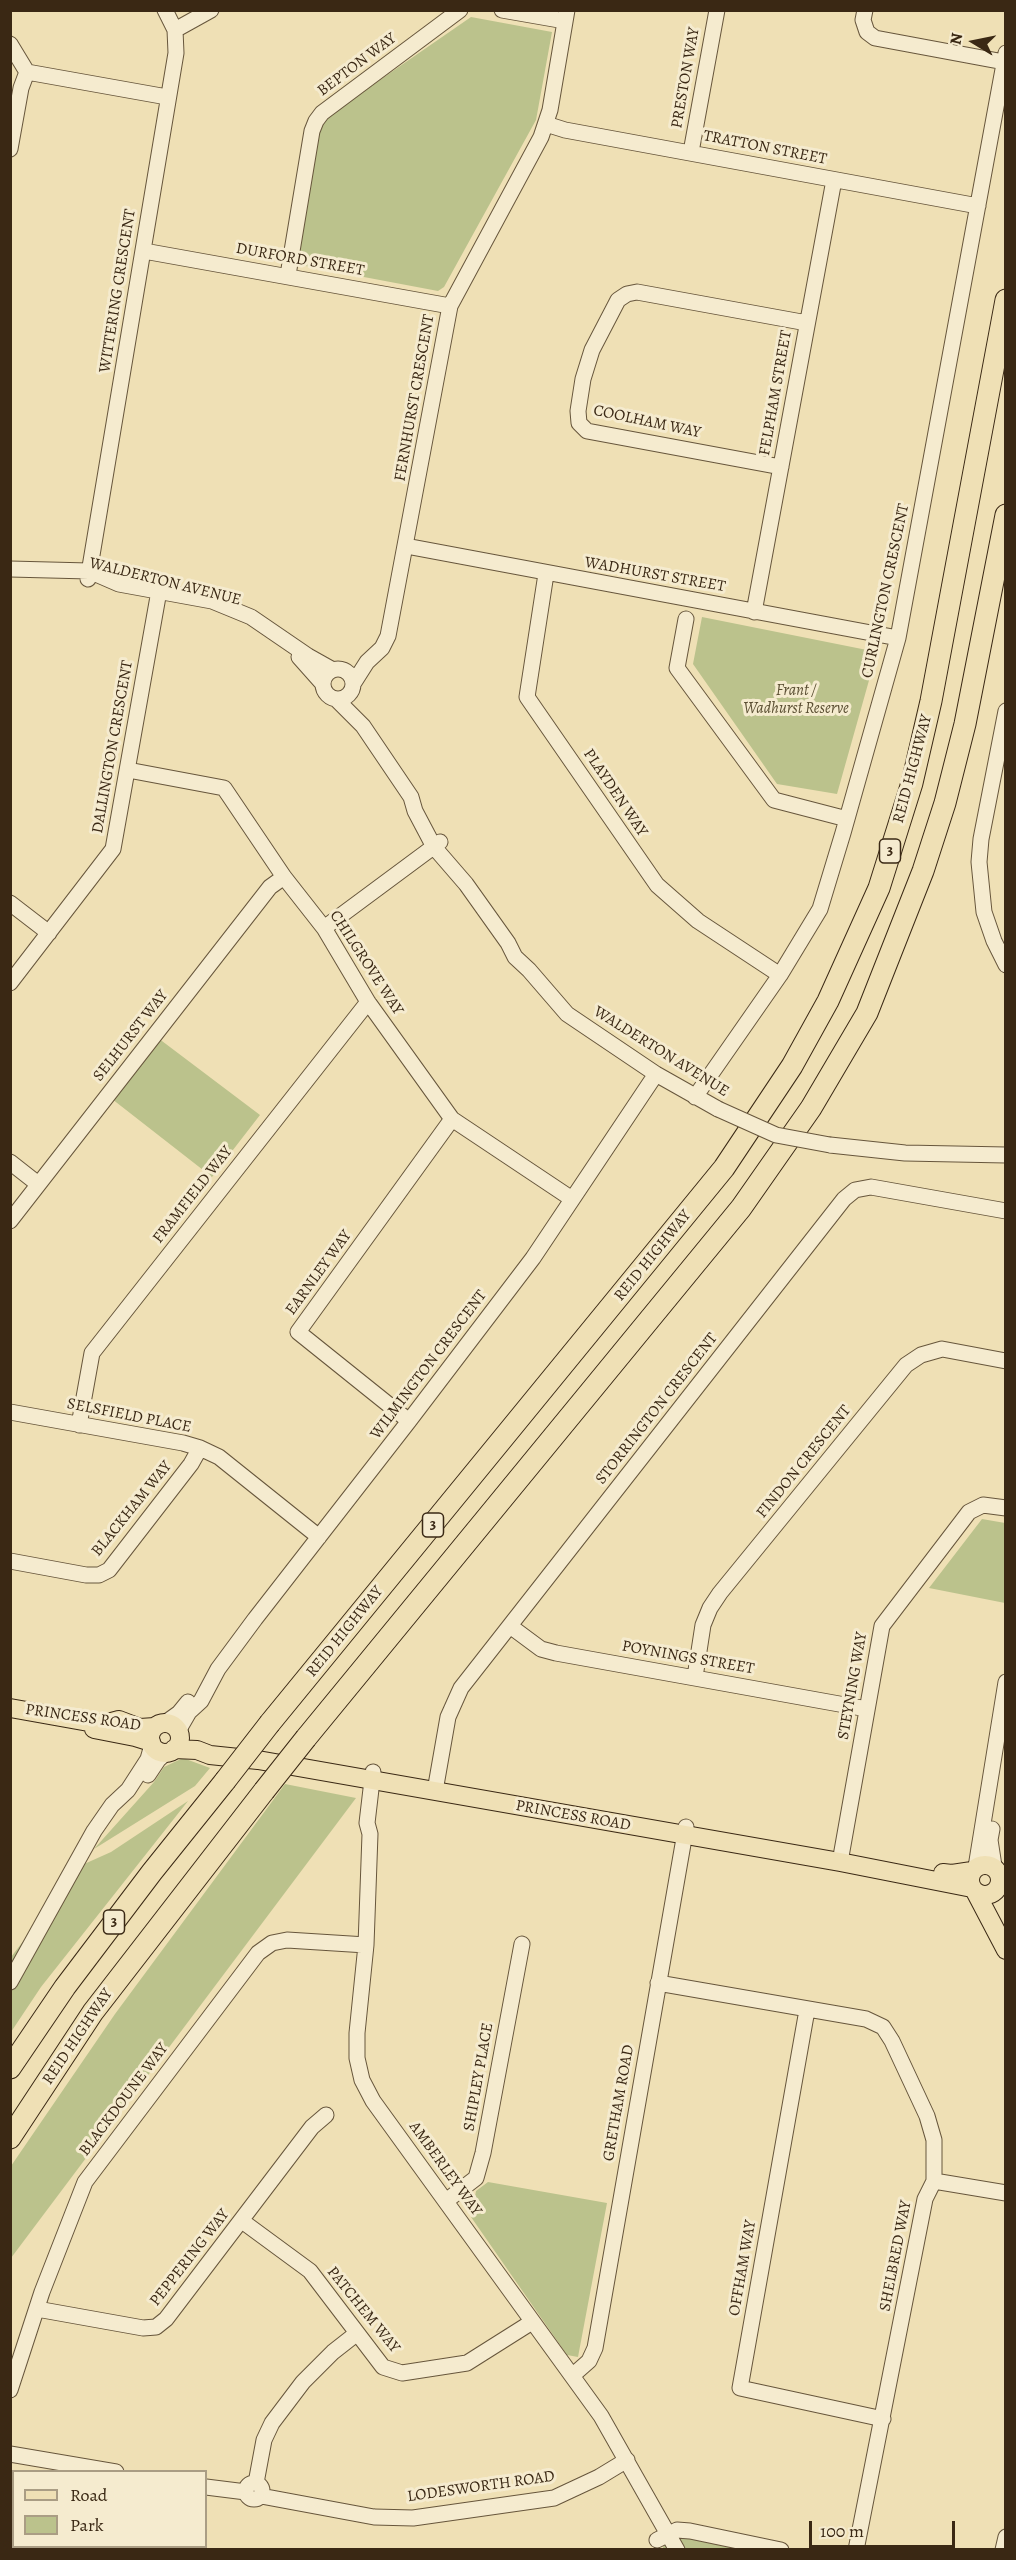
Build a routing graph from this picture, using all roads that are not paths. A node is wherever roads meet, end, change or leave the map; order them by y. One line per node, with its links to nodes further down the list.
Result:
1 (165, 10): 8 (street, WITTERING CRESCENT)
2 (211, 10): 8 (street)
3 (460, 10): 19 (street, BEPTON WAY)
4 (502, 10): 7 (street)
5 (717, 10): 15 (street, PRESTON WAY)
6 (865, 10): 10 (street)
7 (566, 16): 13 (street, FERNHURST CRESCENT)
8 (175, 30): 12 (street, WITTERING CRESCENT)
9 (10, 44): 11 (street)
10 (1005, 58): 17 (street, CURLINGTON CRESCENT)
11 (27, 72): 12 (street); 14 (street)
12 (167, 97): 18 (street, WITTERING CRESCENT)
13 (546, 124): 15 (street, TRATTON STREET); 21 (street, FERNHURST CRESCENT)
14 (10, 149)
15 (691, 152): 16 (street, TRATTON STREET)
16 (834, 180): 17 (street, TRATTON STREET); 22 (street, FELPHAM STREET)
17 (978, 206): 33 (street, CURLINGTON CRESCENT)
18 (144, 251): 19 (street, DURFORD STREET); 28 (street, WITTERING CRESCENT)
19 (288, 275): 21 (street, DURFORD STREET)
20 (1005, 300): 90 (highway, REID HIGHWAY / 3, bridge)
21 (450, 306): 25 (street, FERNHURST CRESCENT)
22 (807, 323): 23 (street, FELPHAM STREET); 23 (street, COOLHAM WAY)
23 (781, 467): 31 (street, FELPHAM STREET)
24 (1005, 514): 92 (highway, REID HIGHWAY / 3, bridge)
25 (406, 546): 27 (street, WADHURST STREET); 34 (street, FERNHURST CRESCENT)
26 (11, 570): 28 (street, WALDERTON AVENUE)
27 (546, 574): 31 (street, WADHURST STREET); 49 (street, PLAYDEN WAY)
28 (89, 575): 29 (street, WALDERTON AVENUE); 30 (street, WALDERTON AVENUE)
29 (10, 580)
30 (158, 594): 35 (street, WALDERTON AVENUE); 36 (street, WALDERTON AVENUE); 40 (street, DALLINGTON CRESCENT)
31 (754, 612): 33 (street, WADHURST STREET)
32 (686, 619): 41 (street)
33 (898, 638): 41 (street, CURLINGTON CRESCENT)
34 (367, 662): 35 (street); 37 (street, FERNHURST CRESCENT)
35 (338, 670): 36 (street); 37 (street)
36 (323, 684): 37 (street)
37 (347, 692): 42 (street, WALDERTON AVENUE)
38 (1005, 711): 48 (street)
39 (1005, 759): 47 (street)
40 (128, 770): 43 (street, CHILGROVE WAY); 46 (street, DALLINGTON CRESCENT)
41 (847, 819): 49 (street, CURLINGTON CRESCENT)
42 (437, 844): 45 (street); 52 (street, WALDERTON AVENUE)
43 (284, 877): 45 (street, CHILGROVE WAY); 57 (street, SELHURST WAY)
44 (10, 903): 46 (street)
45 (324, 928): 51 (street, CHILGROVE WAY)
46 (49, 933): 50 (street, DALLINGTON CRESCENT)
47 (1005, 943)
48 (1005, 965)
49 (780, 975): 53 (street, CURLINGTON CRESCENT)
50 (10, 983)
51 (369, 1002): 54 (street, CHILGROVE WAY); 64 (street, FRAMFIELD WAY)
52 (656, 1074): 53 (street, WALDERTON AVENUE); 58 (street, WILMINGTON CRESCENT)
53 (695, 1097): 55 (street, WALDERTON AVENUE, bridge)
54 (452, 1119): 58 (street, CHILGROVE WAY); 63 (street, EARNLEY WAY)
55 (1005, 1155)
56 (10, 1162): 57 (street)
57 (38, 1184): 60 (street, SELHURST WAY)
58 (572, 1199): 63 (street, WILMINGTON CRESCENT)
59 (1005, 1211): 69 (street, STORRINGTON CRESCENT)
60 (10, 1221)
61 (1005, 1361): 70 (street, FINDON CRESCENT)
62 (10, 1412): 64 (street, SELSFIELD PLACE)
63 (409, 1422): 67 (street, WILMINGTON CRESCENT)
64 (79, 1425): 65 (street, SELSFIELD PLACE)
65 (200, 1448): 67 (street, SELSFIELD PLACE); 68 (street, BLACKHAM WAY)
66 (1005, 1508): 73 (street, STEYNING WAY)
67 (319, 1537): 76 (street, WILMINGTON CRESCENT)
68 (10, 1561)
69 (510, 1626): 70 (street, POYNINGS STREET); 79 (street, STORRINGTON CRESCENT)
70 (695, 1677): 73 (street, POYNINGS STREET)
71 (1005, 1682): 77 (street)
72 (10, 1708): 76 (main road, PRINCESS ROAD)
73 (867, 1709): 81 (street, STEYNING WAY)
74 (10, 1715): 76 (main road, PRINCESS ROAD)
75 (1005, 1719): 77 (street)
76 (165, 1738): 78 (main road, PRINCESS ROAD); 87 (street, WILMINGTON CRESCENT)
77 (1000, 1748): 82 (street)
78 (377, 1777): 79 (main road, PRINCESS ROAD); 85 (street, AMBERLEY WAY)
79 (436, 1788): 80 (main road, PRINCESS ROAD)
80 (686, 1832): 81 (main road, PRINCESS ROAD); 88 (street, GRETHAM ROAD)
81 (840, 1858): 82 (main road, PRINCESS ROAD)
82 (978, 1877): 83 (main road); 86 (main road)
83 (1005, 1935)
84 (522, 1944): 95 (street, SHIPLEY PLACE)
85 (366, 1945): 95 (street, AMBERLEY WAY); 97 (street, BLACKDOUNE WAY)
86 (1005, 1950)
87 (10, 1982)
88 (658, 1983): 89 (street, SHELBRED WAY); 100 (street, GRETHAM ROAD)
89 (807, 2010): 93 (street, SHELBRED WAY); 102 (street, OFFHAM WAY)
90 (10, 2068)
91 (326, 2115): 96 (street, PEPPERING WAY)
92 (10, 2138)
93 (934, 2181): 94 (street); 102 (street, SHELBRED WAY)
94 (1005, 2193)
95 (446, 2201): 98 (street, AMBERLEY WAY)
96 (242, 2221): 97 (street, PEPPERING WAY); 99 (street, PATCHEM WAY)
97 (37, 2310): 101 (street, BLACKDOUNE WAY)
98 (532, 2322): 99 (street, PATCHEM WAY); 100 (street, AMBERLEY WAY)
99 (356, 2334): 108 (street)
100 (572, 2376): 104 (street, AMBERLEY WAY)
101 (10, 2390)
102 (883, 2419): 113 (street, SHELBRED WAY)
103 (10, 2454): 105 (street)
104 (627, 2460): 108 (street, LODESWORTH ROAD); 110 (street, AMBERLEY WAY)
105 (58, 2467): 106 (street)
106 (93, 2470)
107 (207, 2487): 108 (street, LODESWORTH ROAD)
108 (254, 2490)
109 (1005, 2537): 114 (street)
110 (663, 2541): 111 (street, AMBERLEY WAY); 112 (street)
111 (678, 2550)
112 (781, 2550)
113 (856, 2550)
114 (1003, 2550)

